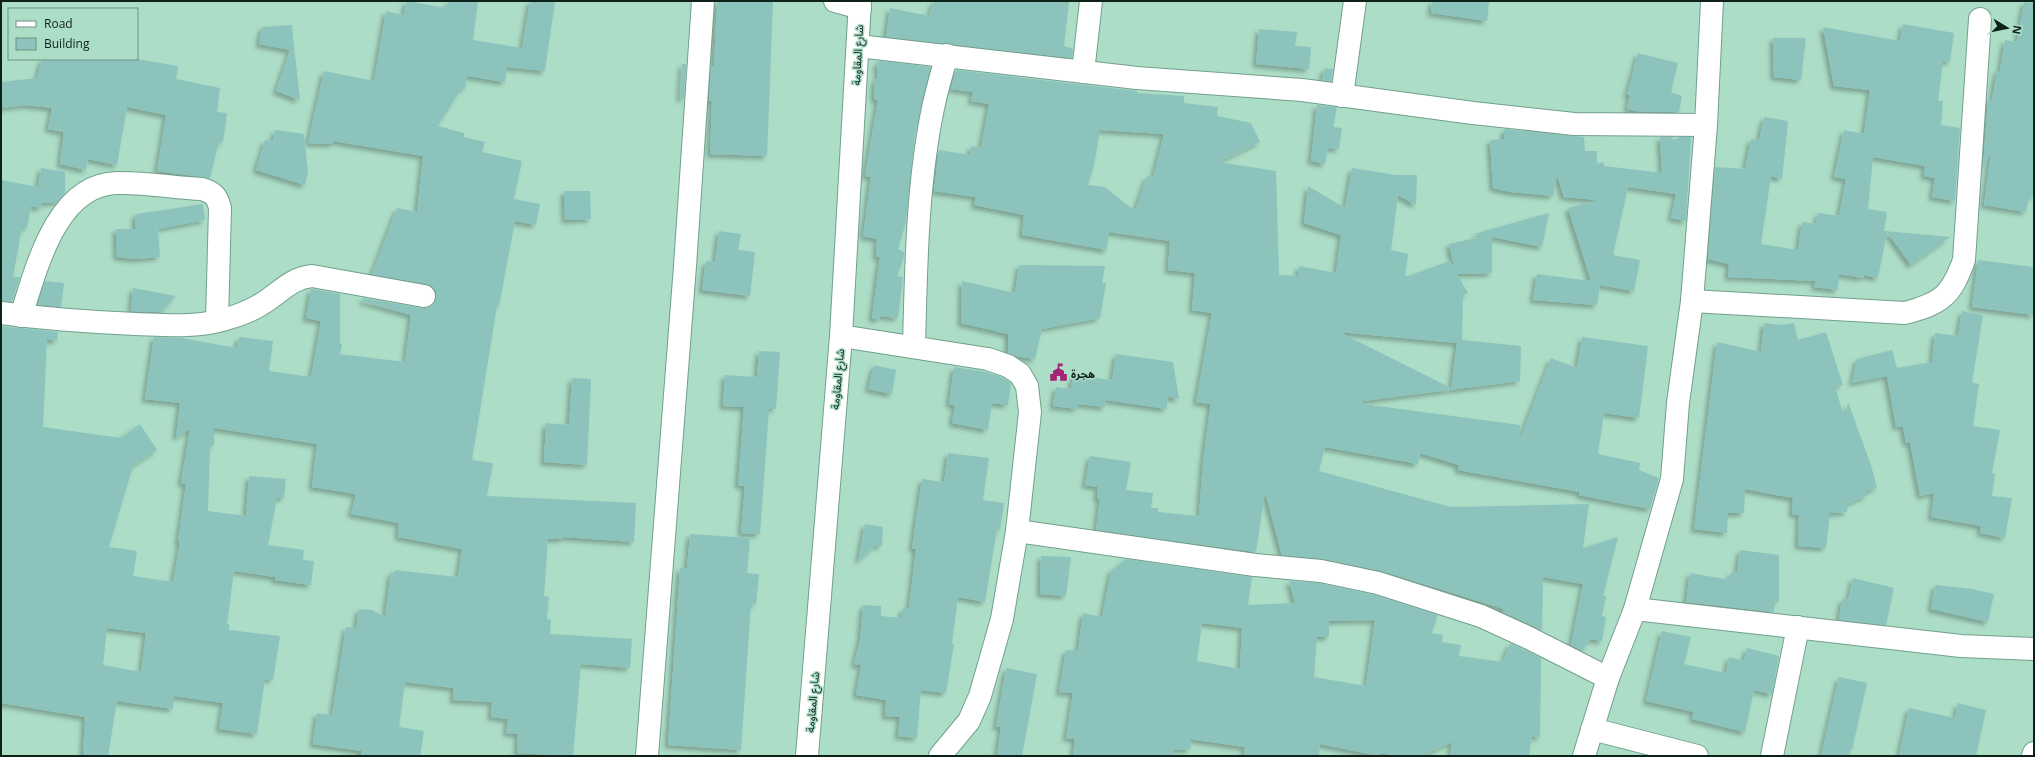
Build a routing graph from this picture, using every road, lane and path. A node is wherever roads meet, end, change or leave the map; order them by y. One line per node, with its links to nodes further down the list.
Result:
1 (702, 1): 26 (main road)
2 (835, 1): 6 (main road)
3 (1091, 1): 10 (main road)
4 (1354, 1): 11 (main road)
5 (1712, 1): 12 (main road)
6 (860, 5): 8 (main road, شارع المقاومة)
7 (1980, 19): 14 (main road)
8 (858, 46): 9 (main road); 17 (main road, شارع المقاومة)
9 (947, 55): 10 (main road); 18 (main road)
10 (1083, 72): 11 (main road)
11 (1342, 96): 12 (main road)
12 (1706, 125): 14 (main road)
13 (424, 296): 16 (main road)
14 (1692, 301): 20 (main road)
15 (11, 314): 16 (main road); 16 (main road)
16 (217, 321)
17 (841, 336): 18 (main road); 27 (main road, شارع المقاومة)
18 (914, 347): 19 (main road)
19 (1017, 531): 23 (main road); 28 (main road)
20 (1635, 609): 21 (main road); 23 (main road)
21 (1798, 628): 22 (main road); 31 (main road)
22 (2034, 649)
23 (1608, 678): 24 (main road)
24 (1592, 729): 29 (main road); 30 (main road)
25 (2034, 753): 32 (main road)
26 (647, 756)
27 (807, 756)
28 (940, 756)
29 (1584, 756)
30 (1698, 756)
31 (1772, 756)
32 (2033, 756)

